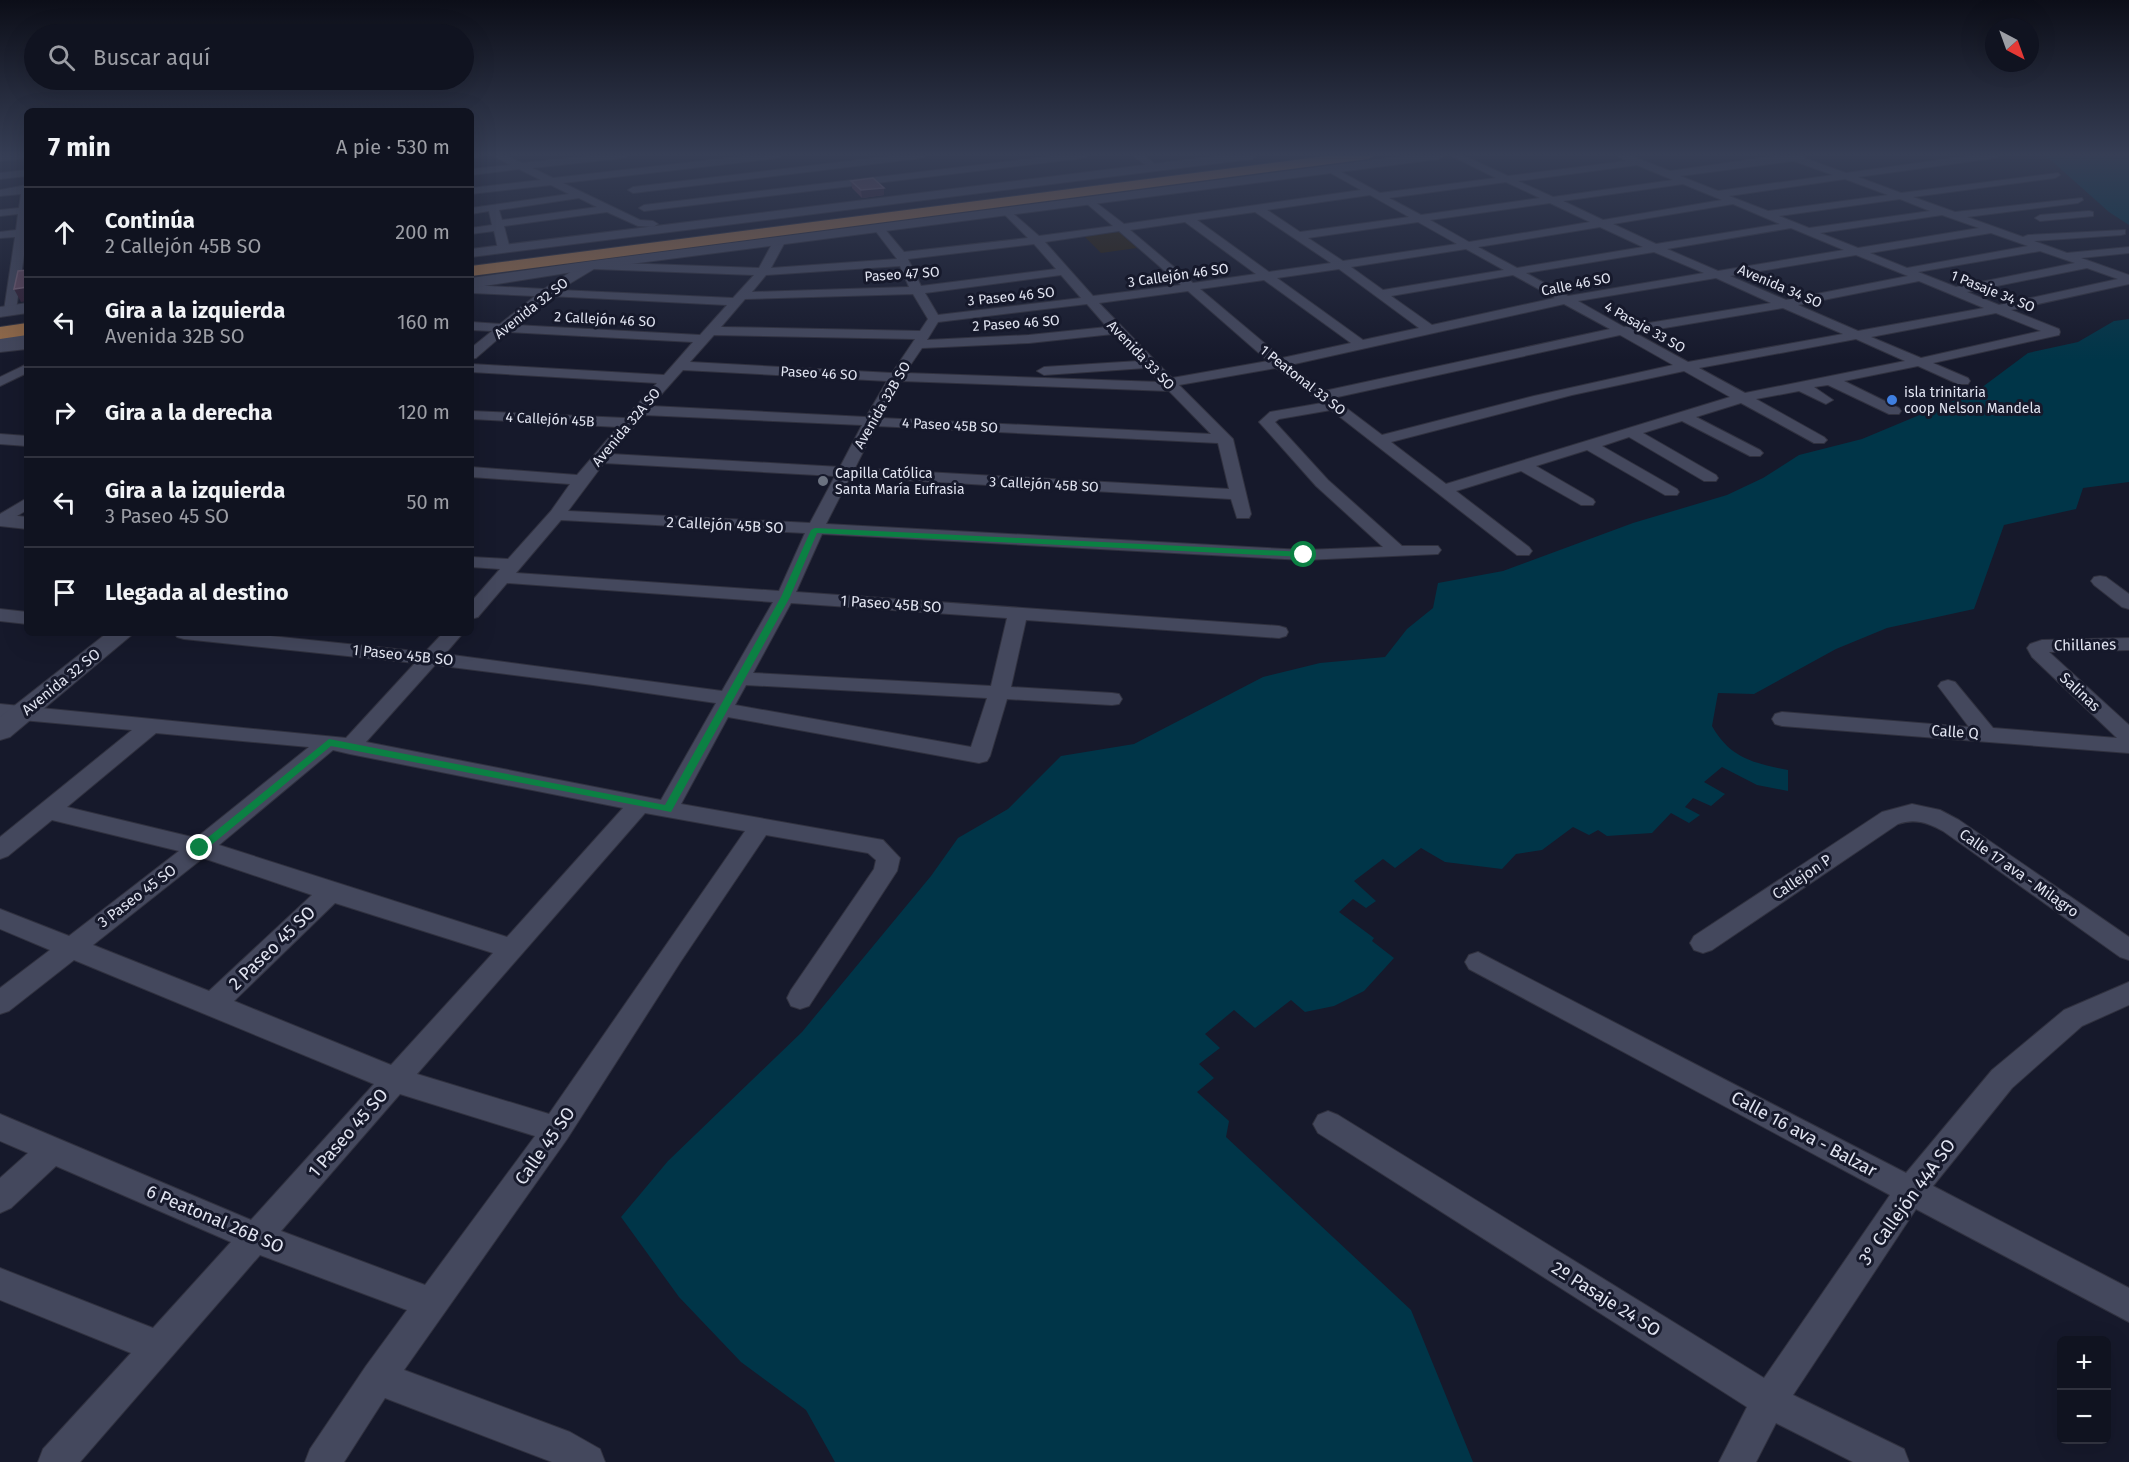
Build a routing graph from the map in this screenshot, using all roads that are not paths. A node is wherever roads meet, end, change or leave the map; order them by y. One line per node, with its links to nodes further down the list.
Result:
1 (516, 223): 21 (street)
2 (638, 223): 29 (street)
3 (650, 223): 29 (street)
4 (723, 223): 29 (street)
5 (743, 223): 29 (highway)
6 (782, 223): 30 (highway)
7 (923, 223): 24 (street)
8 (1020, 223): 34 (street, Avenida 33 SO)
9 (1118, 223): 23 (street, 1 Peatonal 33 SO)
10 (1154, 223): 23 (street)
11 (1194, 223): 59 (street)
12 (1279, 223): 32 (street)
13 (1388, 223): 32 (street)
14 (1426, 223): 37 (street, 4 Pasaje 33 SO)
15 (1607, 223): 19 (street)
16 (1788, 223): 20 (street, 1 Pasaje 34 SO)
17 (1873, 223): 26 (street)
18 (1977, 223): 22 (street)
19 (1603, 224): 37 (street); 39 (street, Avenida 34 SO)
20 (1792, 225): 26 (street, 1 Pasaje 34 SO); 39 (street)
21 (498, 226): 25 (street); 40 (street)
22 (1998, 226): 33 (street); 42 (street, Calle 46 SO)
23 (1124, 228): 34 (street); 66 (street, 1 Peatonal 33 SO)
24 (879, 229): 35 (street); 46 (street)
25 (474, 230)
26 (1808, 231): 42 (street, 1 Pasaje 34 SO)
27 (24, 232): 31 (street); 45 (street)
28 (2121, 232): 33 (street)
29 (654, 233): 36 (street); 51 (highway); 52 (highway)
30 (699, 234): 36 (highway); 47 (highway)
31 (0, 235)
32 (1298, 236): 48 (street)
33 (2019, 239): 38 (street)
34 (1037, 240): 46 (street); 53 (street, Avenida 33 SO)
35 (779, 242): 50 (street); 55 (street, Avenida 32A SO)
36 (536, 245): 40 (street)
37 (1465, 245): 48 (street); 56 (street, 4 Pasaje 33 SO)
38 (2042, 247): 44 (street); 54 (street)
39 (1655, 248): 56 (street); 57 (street, Avenida 34 SO)
40 (504, 249): 43 (street)
41 (2129, 250): 44 (street)
42 (1856, 251): 54 (street, 1 Pasaje 34 SO); 57 (street, Calle 46 SO)
43 (474, 253)
44 (2065, 255): 49 (street)
45 (18, 256): 62 (street)
46 (902, 259): 55 (street); 71 (street)
47 (474, 263)
48 (1340, 264): 59 (street, 3 Callejón 46 SO); 70 (street)
49 (2089, 264): 61 (street); 68 (street)
50 (592, 265): 55 (street); 58 (street); 69 (street, Avenida 32 SO)
51 (540, 269): 58 (highway); 63 (street)
52 (474, 270)
53 (1064, 271): 71 (street, Paseo 47 SO); 74 (street, Avenida 33 SO)
54 (1907, 271): 60 (street, 1 Pasaje 34 SO)
55 (763, 272): 72 (street, Avenida 32A SO)
56 (1514, 272): 70 (street); 73 (street, 4 Pasaje 33 SO)
57 (1716, 275): 73 (street, Calle 46 SO); 75 (street, Avenida 34 SO)
58 (518, 277): 64 (street)
59 (1267, 277): 66 (street, 3 Callejón 46 SO); 93 (street)
60 (1922, 278): 68 (street, 1 Pasaje 34 SO); 75 (street)
61 (2129, 279): 77 (street)
62 (21, 280): 65 (street); 78 (street)
63 (474, 280)
64 (474, 281)
65 (0, 282)
66 (1190, 288): 74 (street, 3 Callejón 46 SO); 97 (street, 1 Peatonal 33 SO)
67 (474, 289): 69 (street, Paseo 47 SO)
68 (1956, 291): 77 (street, 1 Pasaje 34 SO)
69 (548, 294): 72 (street, Paseo 47 SO); 81 (street, Avenida 32 SO)
70 (1380, 294): 84 (street)
71 (921, 296): 72 (street, Paseo 47 SO); 79 (street)
72 (738, 299): 88 (street, Avenida 32A SO)
73 (1564, 300): 84 (street, Calle 46 SO); 85 (street, 4 Pasaje 33 SO)
74 (1092, 302): 79 (street, 3 Paseo 46 SO); 83 (street, Avenida 33 SO)
75 (1785, 304): 85 (street); 87 (street, Avenida 34 SO)
76 (24, 309): 78 (street)
77 (1998, 309): 87 (street); 96 (street, 1 Pasaje 34 SO)
78 (9, 316)
79 (934, 319): 91 (street, Avenida 32B SO)
80 (474, 326): 81 (street, 2 Callejón 46 SO)
81 (505, 328): 88 (street, 2 Callejón 46 SO); 95 (street, Avenida 32 SO)
82 (24, 329): 86 (highway)
83 (1116, 330): 91 (street, 2 Paseo 46 SO); 98 (street, Avenida 33 SO)
84 (1431, 331): 93 (street, Calle 46 SO)
85 (1621, 331): 100 (street, 4 Pasaje 33 SO); 114 (street)
86 (0, 333)
87 (1857, 334): 96 (street, Avenida 34 SO); 100 (street)
88 (706, 335): 91 (street, 2 Callejón 46 SO); 99 (street, Avenida 32A SO)
89 (24, 337): 90 (street)
90 (0, 340)
91 (920, 340): 103 (street, Avenida 32B SO)
92 (24, 344): 94 (street)
93 (1360, 344): 97 (street, Calle 46 SO)
94 (0, 347)
95 (474, 353)
96 (1920, 362): 106 (street); 107 (street, Avenida 34 SO)
97 (1279, 363): 110 (street, Calle 46 SO); 114 (street, 1 Peatonal 33 SO)
98 (1148, 364): 105 (street, Paseo 46 SO); 110 (street, Avenida 33 SO)
99 (679, 366): 103 (street, Paseo 46 SO); 104 (street, Avenida 32A SO)
100 (1684, 366): 112 (street, 4 Pasaje 33 SO); 124 (street)
101 (474, 368): 104 (street)
102 (24, 370): 108 (street)
103 (896, 377): 105 (street, Paseo 46 SO); 119 (street, Avenida 32B SO)
104 (667, 379): 115 (street, Avenida 32A SO)
105 (960, 379): 110 (street, Paseo 46 SO)
106 (1830, 380): 111 (street); 116 (street)
107 (1964, 381)
108 (0, 383): 109 (street)
109 (24, 385)
110 (1169, 385): 123 (street, Avenida 33 SO)
111 (1801, 386): 112 (street); 113 (street)
112 (1741, 398): 118 (street); 125 (street, 4 Pasaje 33 SO)
113 (1826, 400)
114 (1328, 401): 124 (street, 1 Peatonal 33 SO); 147 (street)
115 (640, 410): 119 (street, 4 Paseo 45B SO); 120 (street, Avenida 32A SO)
116 (1894, 411)
117 (474, 415): 120 (street, 4 Callejón 45B)
118 (1684, 416): 121 (street); 128 (street)
119 (872, 420): 123 (street, 4 Paseo 45B SO); 132 (street, Avenida 32B SO)
120 (629, 423): 129 (street, Avenida 32A SO)
121 (1630, 432): 127 (street); 133 (street)
122 (0, 439): 126 (street)
123 (1225, 439): 137 (street)
124 (1382, 440): 135 (street, 1 Peatonal 33 SO)
125 (1819, 440)
126 (24, 441)
127 (1589, 445): 130 (street); 136 (street)
128 (1755, 453)
129 (600, 458): 132 (street, 3 Callejón 45B SO); 134 (street, Avenida 32A SO)
130 (1522, 465): 135 (street); 138 (street)
131 (474, 472): 134 (street)
132 (844, 473): 137 (street, 3 Callejón 45B SO); 144 (street, Avenida 32B SO)
133 (1710, 478)
134 (581, 480): 141 (street, Avenida 32A SO)
135 (1443, 490): 146 (street, 1 Peatonal 33 SO)
136 (1671, 492)
137 (1237, 494): 140 (street)
138 (1587, 502)
139 (24, 505): 142 (street)
140 (1243, 514)
141 (556, 515): 144 (street, 2 Callejón 45B SO); 149 (street, Avenida 32A SO)
142 (0, 520): 143 (street)
143 (24, 522)
144 (815, 530): 147 (street, 2 Callejón 45B SO); 151 (street, Avenida 32B SO)
145 (1432, 550): 147 (street, 2 Callejón 45B SO)
146 (1523, 551)
147 (1398, 552)
148 (474, 562): 149 (street, 1 Paseo 45B SO)
149 (507, 571): 151 (street, 1 Paseo 45B SO); 153 (street, Avenida 32A SO)
150 (2100, 581): 152 (street)
151 (785, 597): 154 (street, 1 Paseo 45B SO); 164 (street, Avenida 32B SO)
152 (2129, 603)
153 (474, 610)
154 (1018, 613): 157 (street, 1 Paseo 45B SO); 166 (street)
155 (0, 615): 156 (street)
156 (24, 618)
157 (1279, 632)
158 (118, 636): 169 (street, Avenida 32 SO)
159 (215, 636): 163 (street, 1 Paseo 45B SO)
160 (450, 636): 163 (street)
161 (2129, 644): 162 (street, Chillanes)
162 (2042, 646): 174 (street, Salinas)
163 (432, 657): 168 (street, 1 Paseo 45B SO); 175 (street)
164 (740, 678): 166 (street); 168 (street, Avenida 32B SO)
165 (1948, 686): 173 (street)
166 (999, 694): 167 (street); 168 (street, 1 Paseo 45B SO)
167 (1112, 699)
168 (726, 704): 177 (street, Avenida 32B SO)
169 (10, 712): 171 (street); 172 (street, Avenida 32 SO)
170 (1782, 719): 173 (street, Calle Q)
171 (151, 726): 175 (street); 178 (street)
172 (0, 731)
173 (1986, 734): 176 (street, Calle Q)
174 (2129, 737)
175 (339, 745): 177 (street); 181 (street, 3 Paseo 45 SO)
176 (2129, 746)
177 (654, 806): 180 (street); 187 (street, 1 Paseo 45 SO)
178 (48, 811): 181 (street); 182 (street)
179 (1903, 813): 185 (street, Callejon P); 188 (street, Calle 17 ava - Milagro)
180 (760, 825): 191 (street); 197 (street, Calle 45 SO)
181 (200, 848): 183 (street); 186 (street, 3 Paseo 45 SO)
182 (0, 850)
183 (331, 892): 187 (street); 193 (street, 2 Paseo 45 SO)
184 (0, 919): 186 (street)
185 (1703, 943)
186 (69, 948): 192 (street, 3 Paseo 45 SO); 193 (street)
187 (513, 949): 194 (street, 1 Paseo 45 SO)
188 (2129, 950)
189 (1478, 962): 199 (street, Calle 16 ava - Balzar)
190 (2129, 993): 199 (street, 3° Callejón 44A SO)
191 (800, 998)
192 (0, 1003)
193 (213, 1004): 194 (street)
194 (394, 1080): 197 (street); 201 (street, 1 Paseo 45 SO)
195 (1328, 1124): 207 (street, 2º Pasaje 24 SO)
196 (0, 1126): 198 (street, 6 Peatonal 26B SO)
197 (557, 1130): 203 (street, Calle 45 SO)
198 (52, 1150): 200 (street); 201 (street, 6 Peatonal 26B SO)
199 (1911, 1190): 204 (street, Calle 16 ava - Balzar); 207 (street, 3° Callejón 44A SO)
200 (0, 1198)
201 (257, 1238): 203 (street, 6 Peatonal 26B SO); 205 (street, 1 Paseo 45 SO)
202 (0, 1284): 205 (street)
203 (433, 1304): 206 (street, Calle 45 SO)
204 (2129, 1306)
205 (159, 1347): 208 (street, 1 Paseo 45 SO)
206 (378, 1378): 209 (street, Calle 45 SO); 210 (street)
207 (1769, 1401): 211 (street, 3° Callejón 44A SO); 212 (street, 2º Pasaje 24 SO)
208 (56, 1462)
209 (323, 1462)
210 (586, 1462)
211 (1737, 1462)
212 (1891, 1462)

